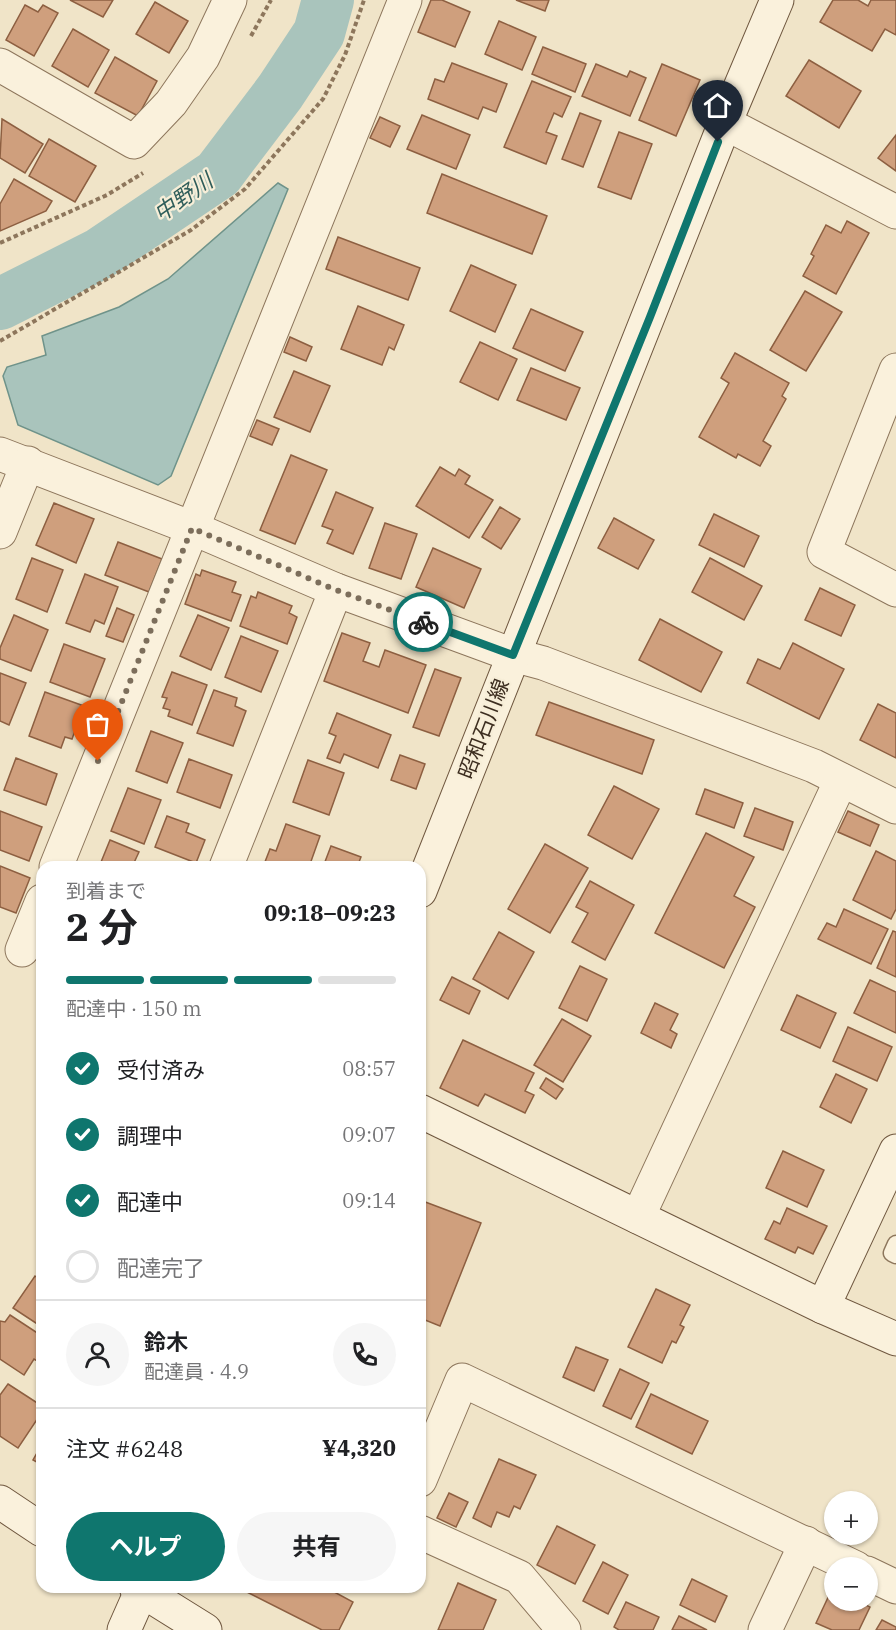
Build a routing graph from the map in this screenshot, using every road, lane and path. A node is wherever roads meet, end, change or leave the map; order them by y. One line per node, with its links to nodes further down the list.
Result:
1 (229, 0): 5 (street)
2 (364, 0): 8 (path)
3 (405, 0): 11 (street)
4 (777, 0): 6 (street, 昭和石川線)
5 (0, 65)
6 (725, 123): 7 (street); 15 (street, 昭和石川線)
7 (896, 212)
8 (0, 341)
9 (896, 370): 14 (street)
10 (14, 458): 11 (street); 12 (street)
11 (192, 528): 13 (street); 18 (street)
12 (0, 532)
13 (336, 590): 15 (street); 19 (street)
14 (896, 590)
15 (513, 655): 16 (street); 20 (street, 昭和石川線)
16 (841, 780): 17 (street); 25 (street)
17 (896, 807)
18 (58, 861)
19 (228, 861)
20 (426, 876)
21 (36, 915): 22 (street)
22 (21, 949)
23 (426, 1114): 25 (street)
24 (896, 1151): 28 (street)
25 (638, 1217): 28 (street)
26 (896, 1244): 27 (lane)
27 (896, 1256)
28 (823, 1307): 29 (street)
29 (896, 1339)
30 (426, 1466): 34 (street)
31 (0, 1502): 32 (street)
32 (36, 1526)
33 (426, 1535): 42 (street)
34 (806, 1543): 35 (street); 43 (street)
35 (834, 1557)
36 (878, 1578): 37 (street)
37 (896, 1587)
38 (139, 1593): 40 (street)
39 (149, 1593): 41 (street)
40 (124, 1630)
41 (205, 1630)
42 (564, 1630)
43 (765, 1630)

